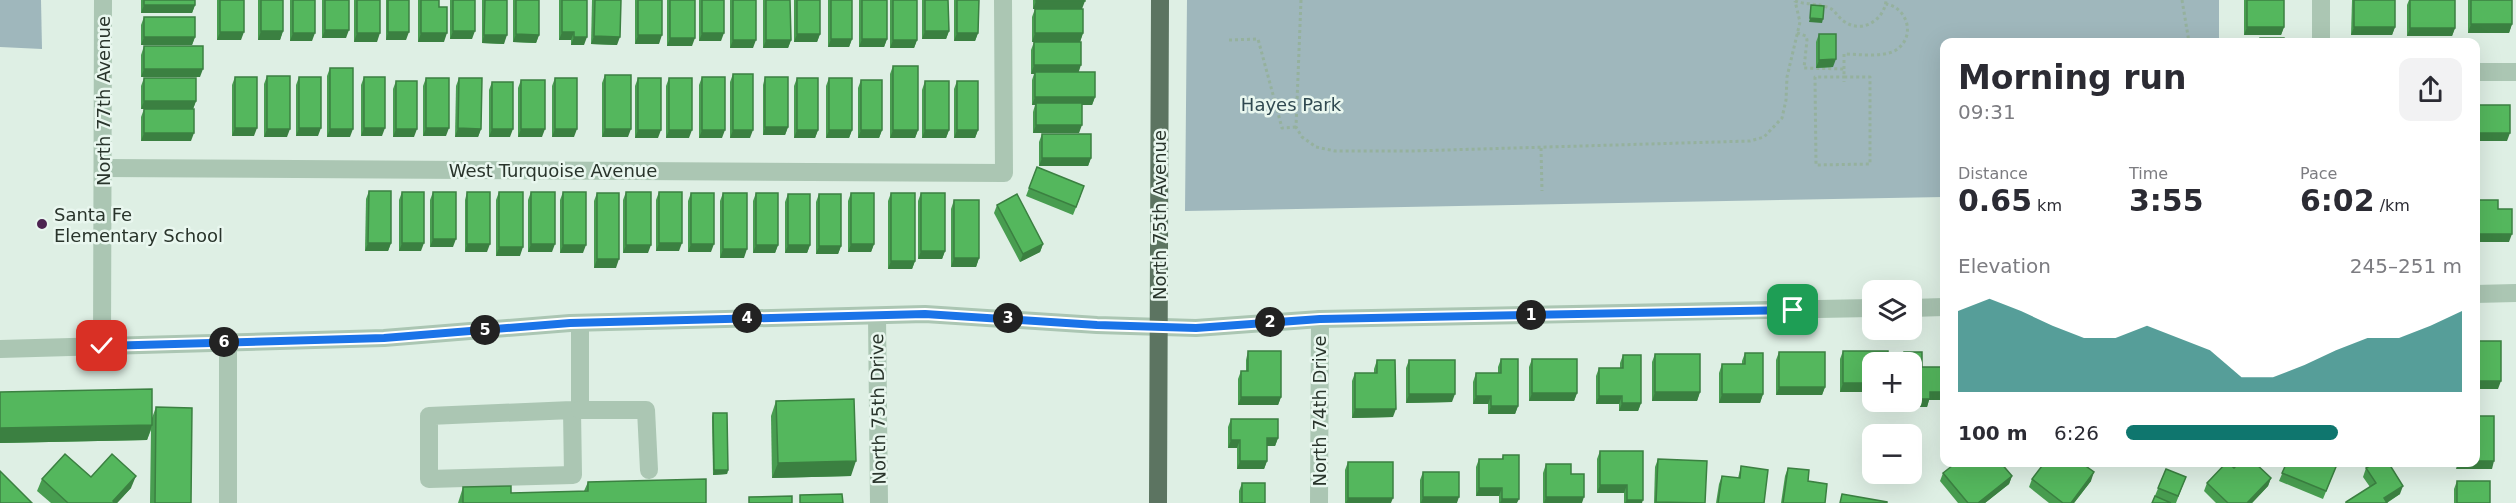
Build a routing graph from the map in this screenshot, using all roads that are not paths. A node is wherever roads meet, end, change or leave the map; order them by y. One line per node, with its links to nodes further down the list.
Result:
1 (103, 0): 8 (street, North 77th Avenue)
2 (1003, 0): 8 (street, West Turquoise Avenue)
3 (1160, 0): 17 (main road, North 75th Avenue)
4 (2321, 0): 5 (street)
5 (2321, 38)
6 (2480, 72): 7 (street)
7 (2516, 72)
8 (103, 168): 19 (street, North 77th Avenue)
9 (2516, 293): 10 (street)
10 (2480, 294)
11 (1940, 307): 13 (street)
12 (1862, 308): 15 (street)
13 (1922, 308)
14 (877, 316): 16 (street); 17 (street); 24 (street, North 75th Drive)
15 (1320, 319): 17 (street); 26 (street, North 74th Drive)
16 (580, 323): 18 (street); 21 (street)
17 (1158, 327): 25 (main road, North 75th Avenue)
18 (228, 342): 19 (street); 23 (street)
19 (102, 346): 20 (street)
20 (0, 349)
21 (576, 410): 21 (street); 22 (street)
22 (649, 470)
23 (228, 503)
24 (879, 503)
25 (1158, 503)
26 (1319, 503)

